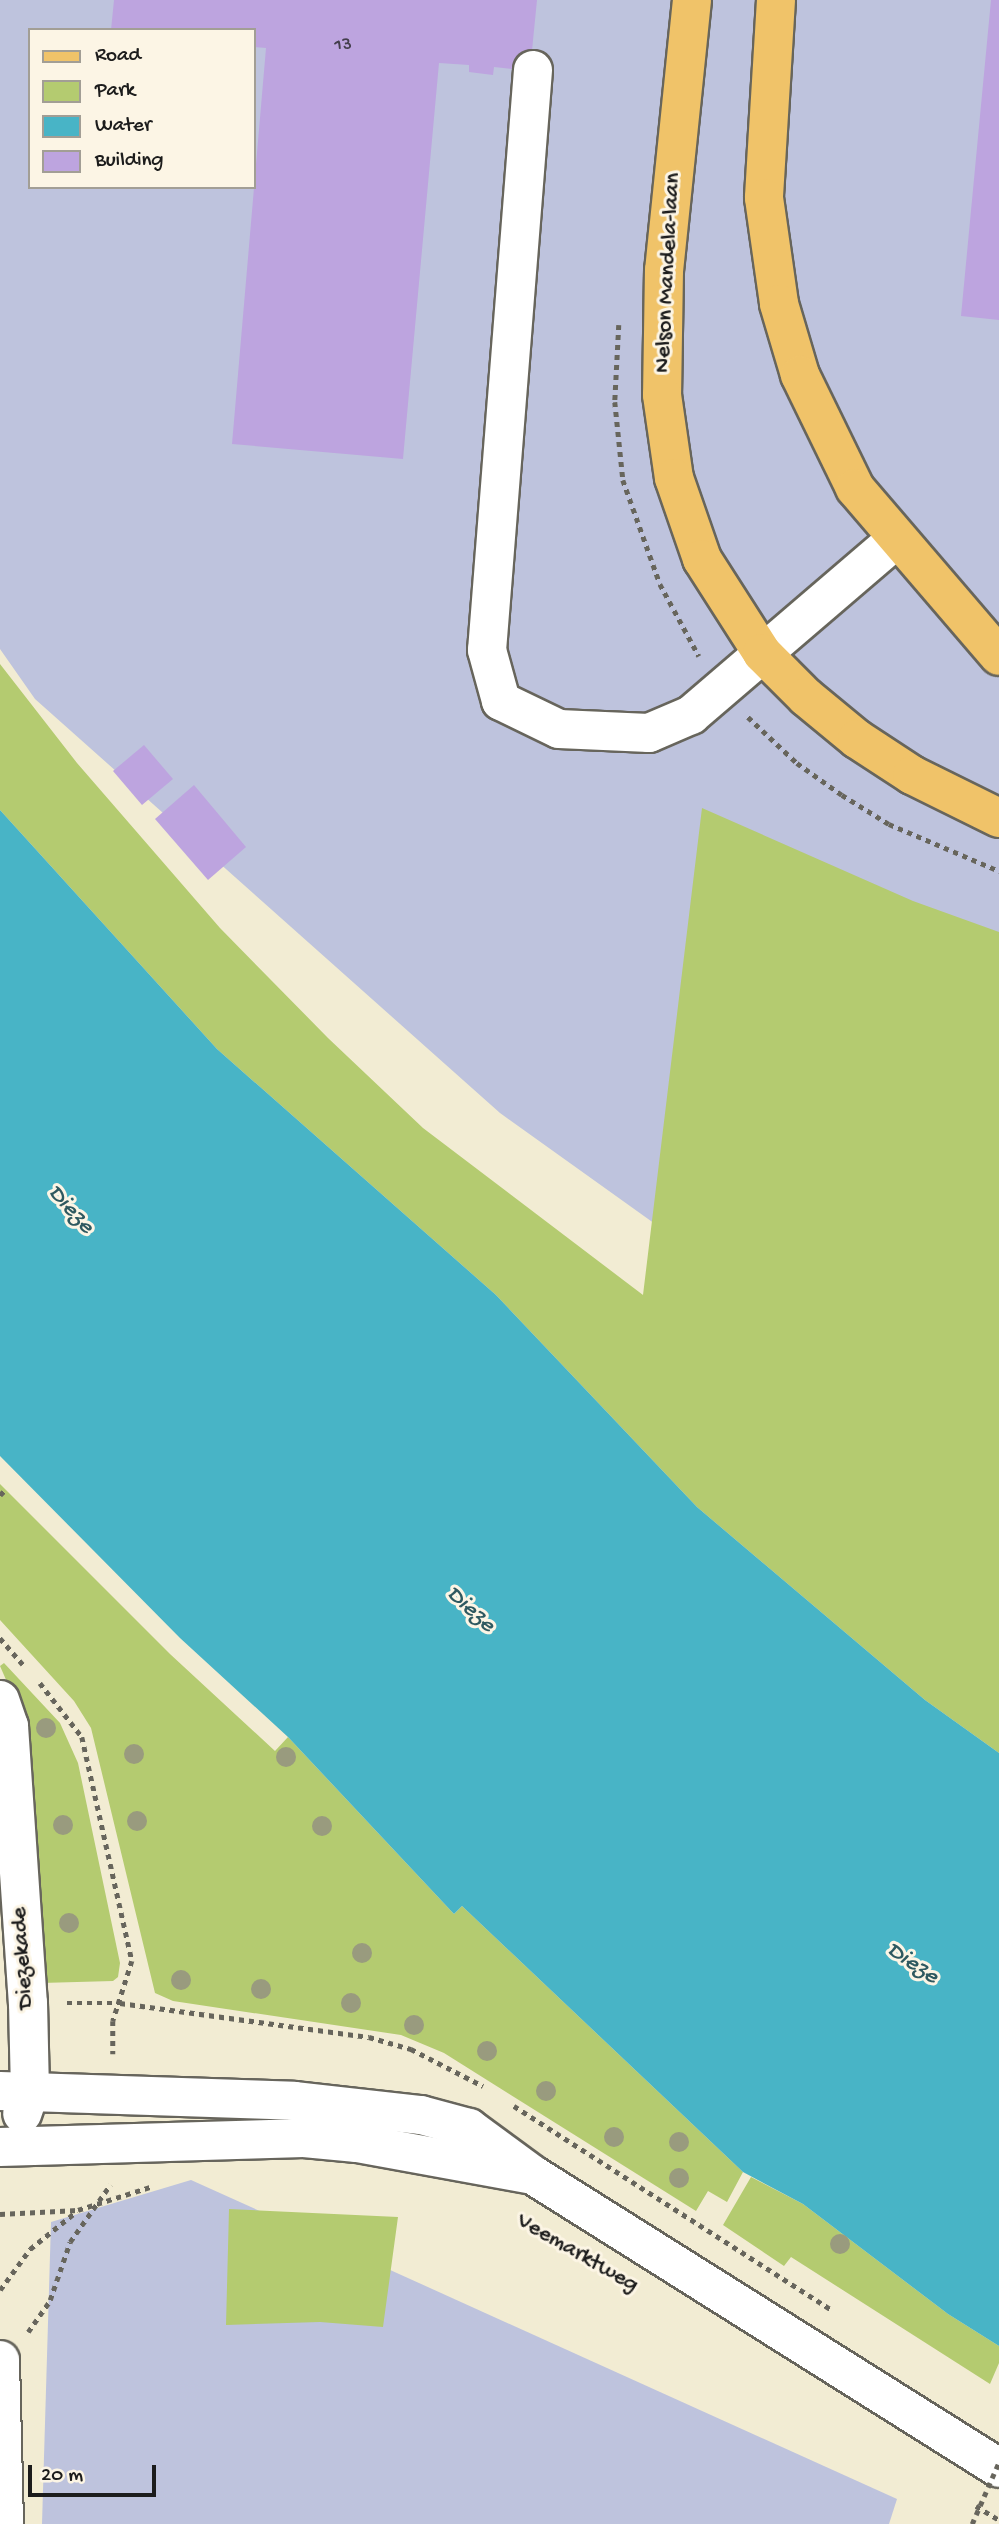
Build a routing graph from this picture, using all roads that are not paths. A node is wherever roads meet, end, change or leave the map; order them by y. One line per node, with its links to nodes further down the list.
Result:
1 (692, 0): 5 (main road, Nelson Mandela-laan)
2 (776, 0): 4 (main road)
3 (533, 70): 5 (street)
4 (895, 540): 5 (street); 6 (main road)
5 (762, 653): 7 (main road, Nelson Mandela-laan)
6 (999, 656)
7 (999, 818)
8 (0, 1700): 9 (street, Diezekade)
9 (15, 2091): 10 (street, Diezekade); 11 (street, Veemarktweg)
10 (4, 2139): 11 (street, Veemarktweg)
11 (533, 2175): 14 (street, Veemarktweg)
12 (0, 2360): 13 (street)
13 (1, 2373): 15 (street)
14 (999, 2468)
15 (4, 2524)

